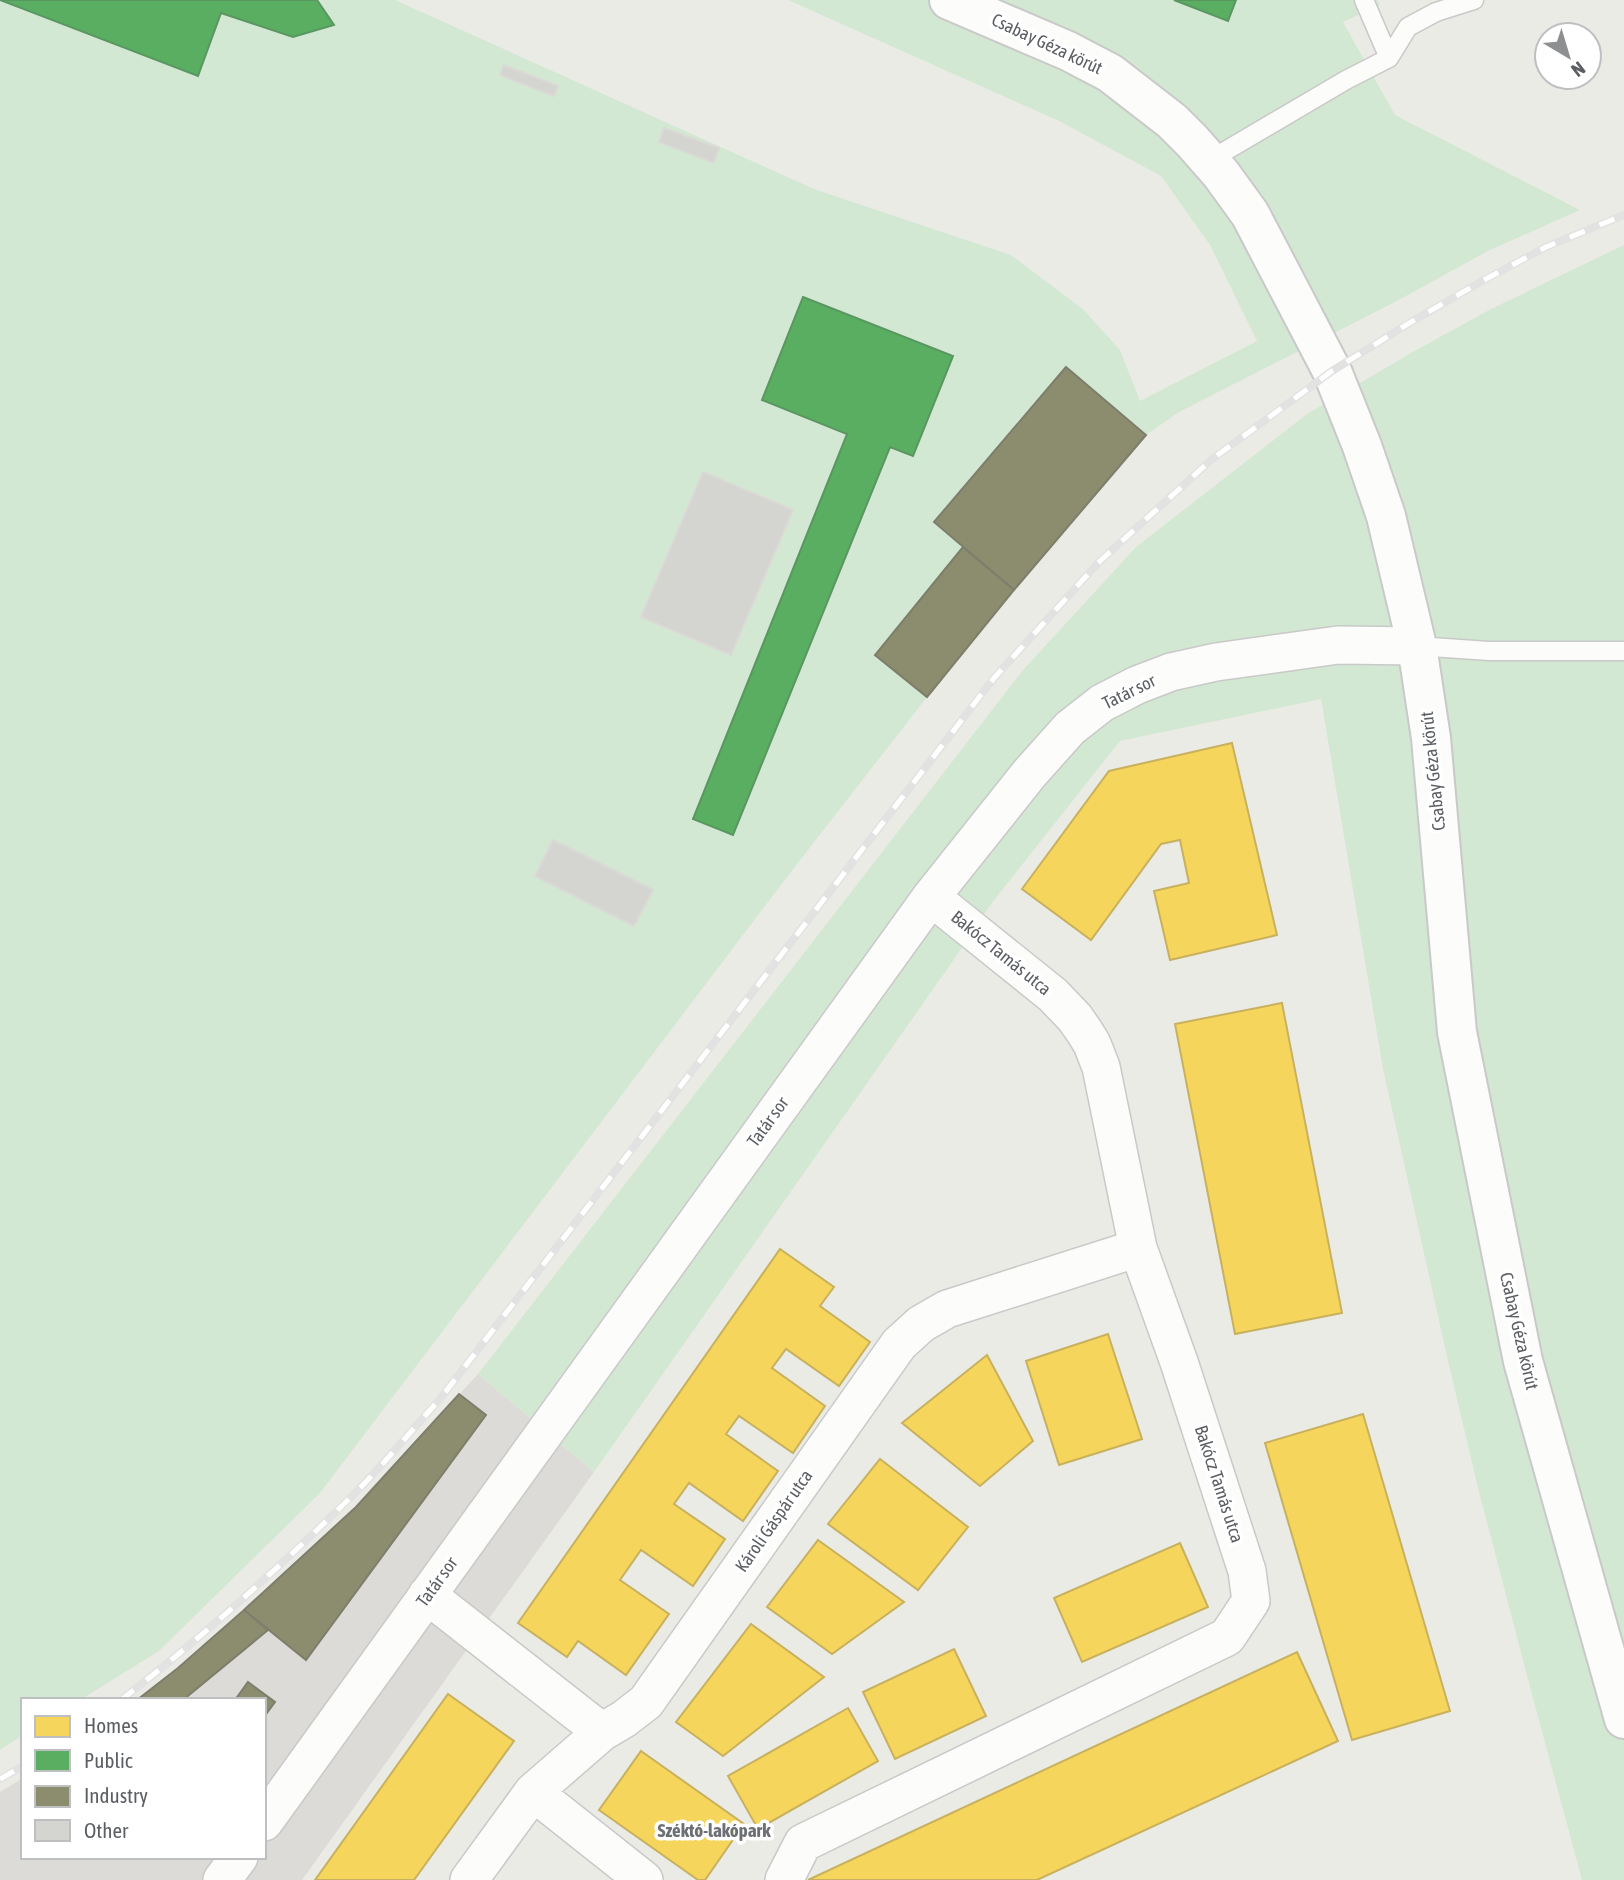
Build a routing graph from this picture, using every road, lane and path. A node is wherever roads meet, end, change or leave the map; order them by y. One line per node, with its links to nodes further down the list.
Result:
1 (948, 0): 5 (street, Csabay Géza körút)
2 (1364, 0): 4 (lane)
3 (1474, 0): 4 (lane)
4 (1389, 58): 5 (lane)
5 (1210, 160): 6 (street, Csabay Géza körút)
6 (1417, 646): 7 (lane); 8 (street, Tatár sor); 11 (street, Csabay Géza körút)
7 (1624, 651)
8 (930, 897): 9 (street, Bakócz Tamás utca); 10 (street, Tatár sor)
9 (1138, 1248): 12 (street, Károli Gáspár utca); 19 (street, Bakócz Tamás utca)
10 (428, 1595): 12 (street); 14 (street, Tatár sor)
11 (1624, 1719)
12 (602, 1732): 13 (street, Károli Gáspár utca)
13 (533, 1792): 17 (street, Károli Gáspár utca); 18 (street)
14 (266, 1819)
15 (238, 1859): 16 (street)
16 (222, 1880)
17 (469, 1880)
18 (644, 1880)
19 (784, 1880)

